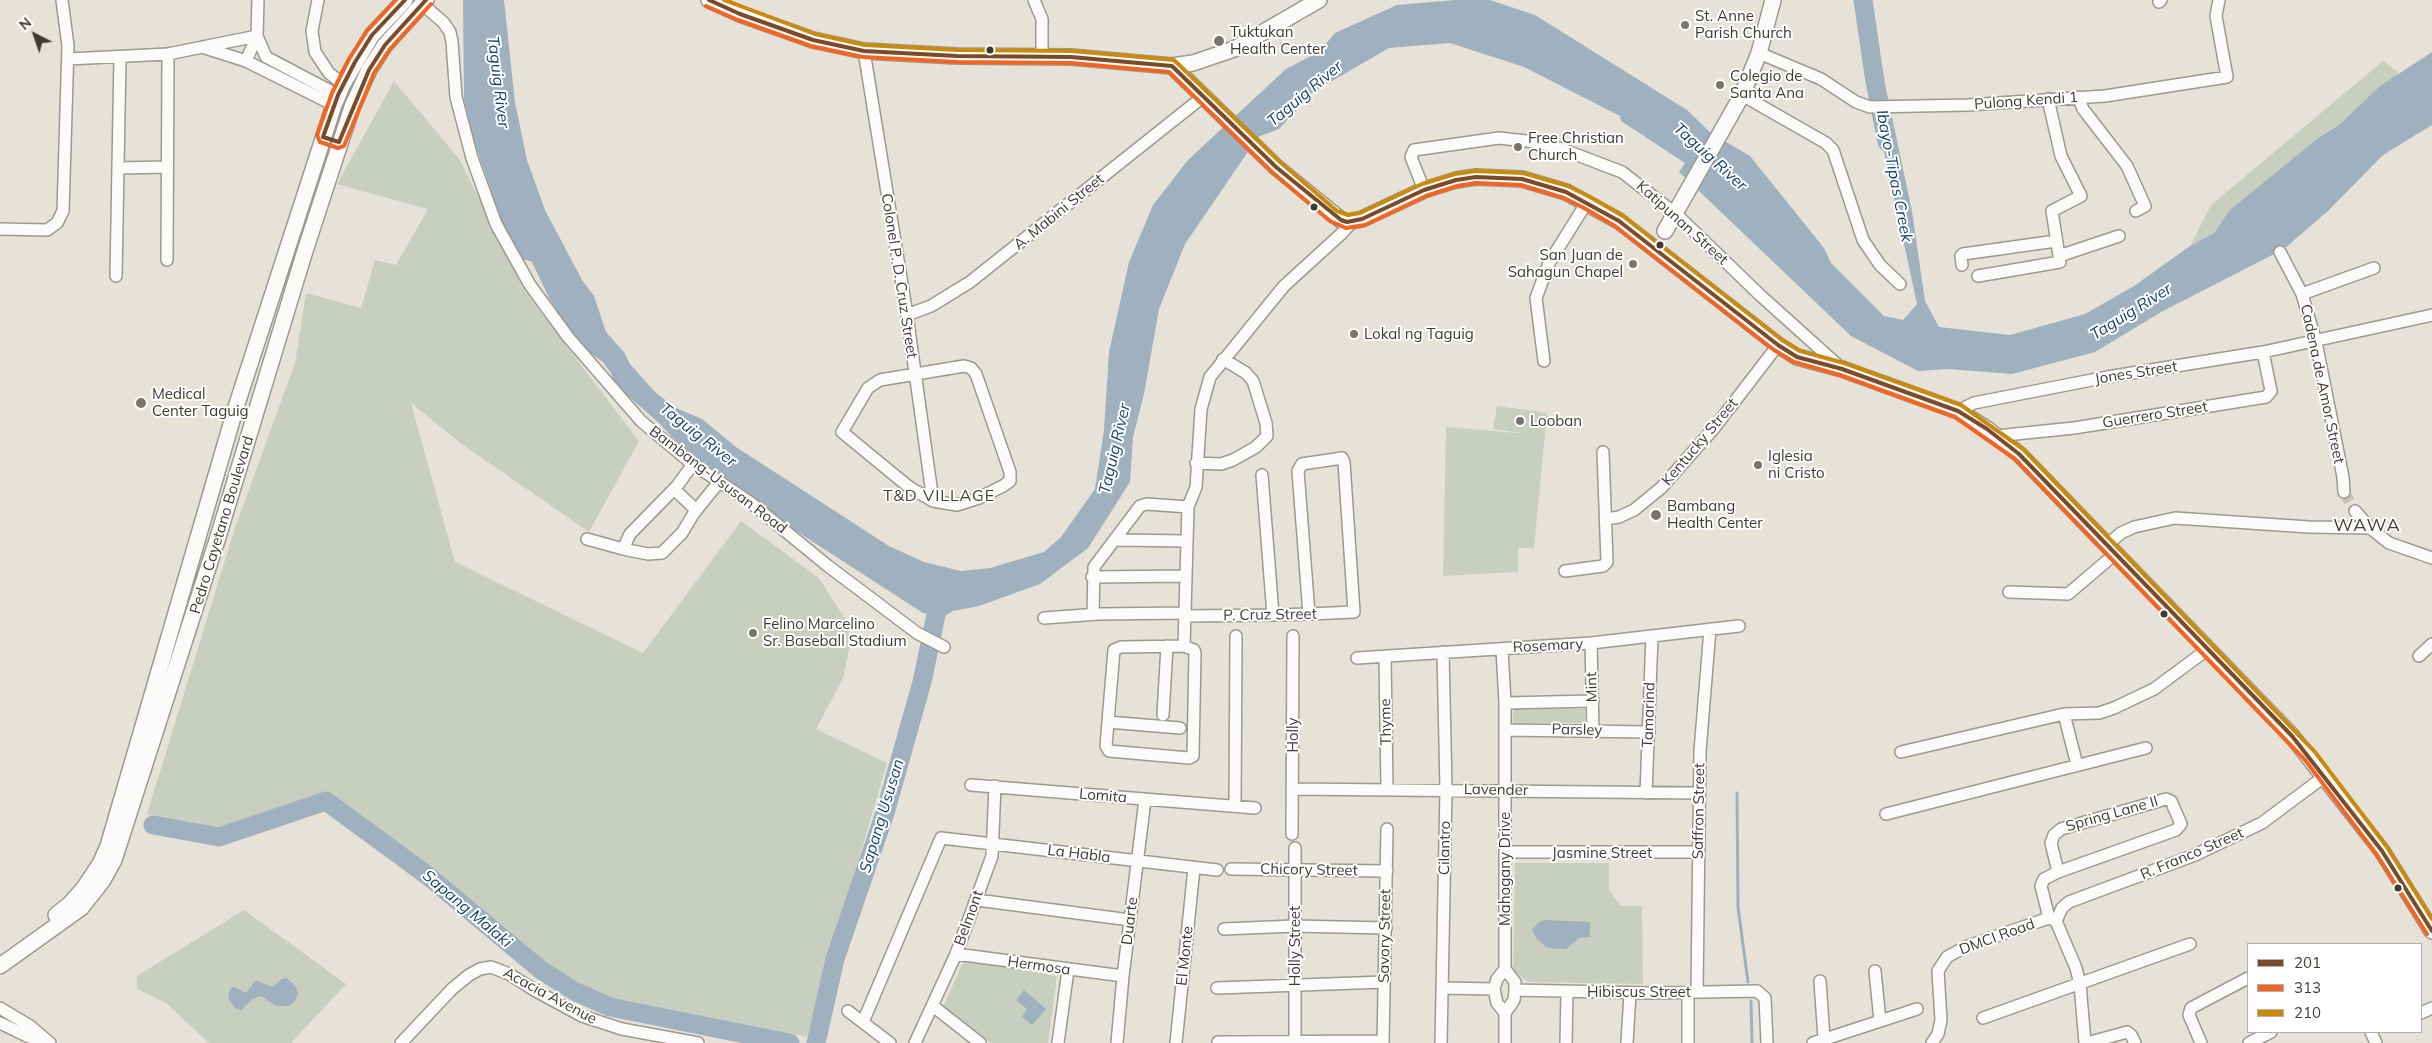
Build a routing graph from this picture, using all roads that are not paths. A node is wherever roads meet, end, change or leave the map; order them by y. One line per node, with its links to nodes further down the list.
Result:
1 (62, 0): 18 (street)
2 (258, 0): 11 (street)
3 (318, 0): 22 (street)
4 (405, 0): 22 (main road, Pedro Cayetano Boulevard)
5 (709, 0): 13 (main road)
6 (1034, 0): 16 (street)
7 (1319, 0): 20 (main road)
8 (1773, 0): 14 (main road)
9 (2218, 0): 25 (street, Pulong Kendi 1)
10 (424, 2): 28 (main road, Pedro Cayetano Boulevard); 64 (street, Bambang-Ususan Road)
11 (257, 36): 12 (street); 19 (street); 21 (street)
12 (200, 47): 15 (street); 19 (street)
13 (864, 51): 16 (main road); 49 (street, Colonel P. D. Cruz Street)
14 (1759, 53): 23 (main road); 26 (street, Pulong Kendi 1)
15 (168, 54): 17 (street); 29 (street)
16 (1042, 56): 20 (main road)
17 (120, 57): 18 (street); 30 (street)
18 (68, 59): 36 (street)
19 (246, 61): 21 (street)
20 (1172, 66): 24 (main road)
21 (302, 82): 22 (street)
22 (338, 94): 27 (main road, Pedro Cayetano Boulevard)
23 (1742, 95): 34 (main road); 47 (street)
24 (1204, 96): 35 (main road); 49 (street, A. Mabini Street)
25 (2078, 97): 26 (street, Pulong Kendi 1); 33 (street)
26 (2048, 99): 39 (street)
27 (323, 137): 28 (main road); 60 (main road, Pedro Cayetano Boulevard)
28 (339, 142): 61 (main road, Pedro Cayetano Boulevard)
29 (167, 167): 30 (street); 42 (street)
30 (118, 168): 45 (street)
31 (1424, 190): 32 (main road); 34 (street, Katipunan Street); 35 (main road)
32 (1587, 202): 38 (main road); 55 (street)
33 (2136, 211)
34 (1676, 214): 38 (main road); 56 (street, Katipunan Street)
35 (1353, 221): 54 (street)
36 (0, 229)
37 (2119, 236): 41 (street)
38 (1658, 240): 52 (main road)
39 (2056, 241): 41 (street); 43 (street)
40 (2280, 252): 48 (street, Cadena de Amor Street)
41 (2059, 256): 46 (street)
42 (167, 260)
43 (1962, 265)
44 (2374, 268): 48 (street)
45 (116, 276)
46 (1978, 276)
47 (1900, 284)
48 (2302, 294): 51 (street, Cadena de Amor Street)
49 (907, 315): 57 (street, Colonel P. D. Cruz Street)
50 (2432, 315): 51 (street, Jones Street)
51 (2316, 342): 53 (street, Jones Street); 68 (street, Cadena de Amor Street)
52 (1778, 345): 56 (main road); 73 (street, Kentucky Street)
53 (2263, 352): 58 (street, Jones Street); 59 (street, Guerrero Street)
54 (1223, 359): 63 (street); 63 (street)
55 (1544, 361)
56 (1842, 369): 58 (main road)
57 (914, 374): 69 (street, Colonel P. D. Cruz Street); 69 (street); 69 (street)
58 (1958, 411): 59 (main road)
59 (1996, 436): 79 (main road)
60 (226, 441): 61 (main road); 152 (main road, Pedro Cayetano Boulevard)
61 (246, 447): 154 (main road, Pedro Cayetano Boulevard)
62 (1603, 452): 73 (street)
63 (1196, 463): 70 (street)
64 (693, 464): 66 (street, Bambang-Ususan Road); 67 (street)
65 (1262, 475): 88 (street)
66 (719, 482): 71 (street); 97 (street, Bambang-Ususan Road)
67 (674, 489): 71 (street); 78 (street)
68 (2344, 492)
69 (933, 502)
70 (1188, 507): 76 (street); 77 (street)
71 (696, 510): 78 (street)
72 (2355, 511): 74 (street)
73 (1606, 519): 81 (street)
74 (2370, 528): 79 (street); 80 (street)
75 (587, 539): 78 (street)
76 (1116, 540): 77 (street); 83 (street)
77 (1187, 542): 82 (street)
78 (623, 549)
79 (2111, 549): 84 (street); 101 (main road)
80 (2432, 558)
81 (1565, 571)
82 (1186, 576): 83 (street); 87 (street)
83 (1092, 578): 85 (street)
84 (2009, 592)
85 (1093, 614): 87 (street, P. Cruz Street); 89 (street, P. Cruz Street)
86 (1309, 614): 86 (street, P. Cruz Street); 88 (street, P. Cruz Street)
87 (1186, 615): 88 (street, P. Cruz Street); 99 (street)
88 (1273, 615)
89 (1044, 618)
90 (1739, 626): 91 (street, Rosemary)
91 (1710, 629): 94 (street, Rosemary); 125 (street, Saffron Street)
92 (1236, 636): 128 (street)
93 (1293, 636): 122 (street, Holly)
94 (1652, 636): 95 (street, Rosemary); 114 (street, Tamarind)
95 (1591, 644): 100 (street, Rosemary); 106 (street, Mint)
96 (2432, 644): 104 (street)
97 (940, 645)
98 (1167, 646): 99 (street); 109 (street); 110 (street)
99 (1184, 646): 110 (street)
100 (1502, 649): 102 (street, Rosemary); 107 (street, Mahogany Drive)
101 (2208, 649): 108 (street); 118 (main road)
102 (1443, 652): 103 (street, Rosemary); 123 (street, Cilantro)
103 (1385, 656): 105 (street, Rosemary); 121 (street, Thyme)
104 (2419, 656)
105 (1357, 658)
106 (1593, 701): 107 (street); 113 (street, Mint)
107 (1505, 703): 112 (street, Mahogany Drive)
108 (2064, 714): 116 (street); 117 (street)
109 (1163, 716)
110 (1108, 722): 111 (street)
111 (1180, 728)
112 (1505, 730): 113 (street, Parsley); 124 (street, Mahogany Drive)
113 (1593, 730): 114 (street, Parsley)
114 (1648, 732): 126 (street, Tamarind)
115 (2146, 748): 117 (street)
116 (1901, 752)
117 (2077, 765): 130 (street)
118 (2325, 776): 145 (street, R. Franco Street); 150 (main road)
119 (972, 784): 120 (street, Lomita)
120 (995, 786): 127 (street, Lomita); 133 (street, Belmont)
121 (1386, 788): 122 (street, Lavender); 123 (street, Lavender)
122 (1292, 789): 132 (street, Holly)
123 (1446, 789): 124 (street, Lavender); 165 (street, Cilantro)
124 (1505, 790): 126 (street, Lavender); 135 (street, Mahogany Drive)
125 (1699, 792): 126 (street, Lavender); 136 (street, Saffron Street)
126 (1646, 793)
127 (1145, 800): 128 (street, Lomita); 137 (street, Duarte)
128 (1236, 806): 129 (street, Lomita)
129 (1255, 808)
130 (1886, 814)
131 (1387, 828): 142 (street, Savory Street)
132 (1292, 834)
133 (992, 844): 137 (street, La Habla); 144 (street, Belmont); 178 (street, La Habla)
134 (1295, 848): 140 (street, Holly Street)
135 (1506, 852): 136 (street, Jasmine Street); 155 (street, Mahogany Drive)
136 (1699, 852): 169 (street, Saffron Street)
137 (1137, 862): 138 (street, La Habla); 146 (street, Duarte)
138 (1194, 868): 141 (street, La Habla); 193 (street, El Monte)
139 (1231, 869): 140 (street, Chicory Street)
140 (1295, 869): 142 (street, Chicory Street); 147 (street, Holly Street)
141 (1217, 870)
142 (1386, 871): 148 (street, Savory Street)
143 (2058, 872): 143 (street, Spring Lane II); 145 (street, Spring Lane II)
144 (977, 900): 146 (street); 153 (street, Belmont)
145 (2052, 919): 163 (street, DMCI Road); 200 (street, DMCI Road)
146 (1130, 920): 158 (street, Duarte)
147 (1294, 926): 148 (street); 149 (street); 162 (street, Holly Street)
148 (1386, 928): 161 (street, Savory Street)
149 (1224, 929)
150 (2432, 931)
151 (2190, 944): 163 (street)
152 (0, 954)
153 (956, 954): 156 (street, Hermosa); 171 (street, Belmont)
154 (0, 966)
155 (1505, 969): 166 (street); 167 (street)
156 (1068, 970): 158 (street, Hermosa); 191 (street)
157 (1875, 971): 177 (street)
158 (1123, 976): 192 (street, Duarte)
159 (2247, 979): 203 (street)
160 (1820, 980): 181 (street)
161 (1384, 982): 162 (street); 185 (street, Savory Street)
162 (1295, 984): 164 (street); 184 (street, Holly Street)
163 (2080, 984): 176 (street); 201 (street, DMCI Road)
164 (1218, 988)
165 (1442, 988): 166 (street); 194 (street, Cilantro)
166 (1494, 989): 175 (street)
167 (1516, 990): 168 (street, Hibiscus Street); 175 (street)
168 (1567, 991): 170 (street, Hibiscus Street); 196 (street)
169 (1692, 992): 170 (street, Hibiscus Street); 198 (street, Saffron Street); 199 (street, Hibiscus Street)
170 (1630, 993): 197 (street)
171 (933, 1006): 189 (street, Belmont); 190 (street)
172 (0, 1008): 182 (street)
173 (1917, 1009): 177 (street)
174 (848, 1011): 178 (street)
175 (1505, 1013): 195 (street)
176 (1983, 1018)
177 (1880, 1021): 181 (street)
178 (863, 1022): 188 (street)
179 (0, 1023): 182 (street)
180 (2269, 1033): 204 (street)
181 (1818, 1041)
182 (48, 1042)
183 (1218, 1042): 184 (street)
184 (1295, 1042): 185 (street)
185 (1383, 1042)
186 (401, 1043): 187 (street, Acacia Avenue)
187 (698, 1043)
188 (890, 1043)
189 (915, 1043)
190 (980, 1043)
191 (1058, 1043)
192 (1117, 1043)
193 (1176, 1043)
194 (1441, 1043)
195 (1505, 1043)
196 (1566, 1043)
197 (1627, 1043)
198 (1688, 1043)
199 (1767, 1043)
200 (1932, 1043)
201 (2086, 1043): 202 (street)
202 (2135, 1043)
203 (2200, 1043)
204 (2249, 1043)

